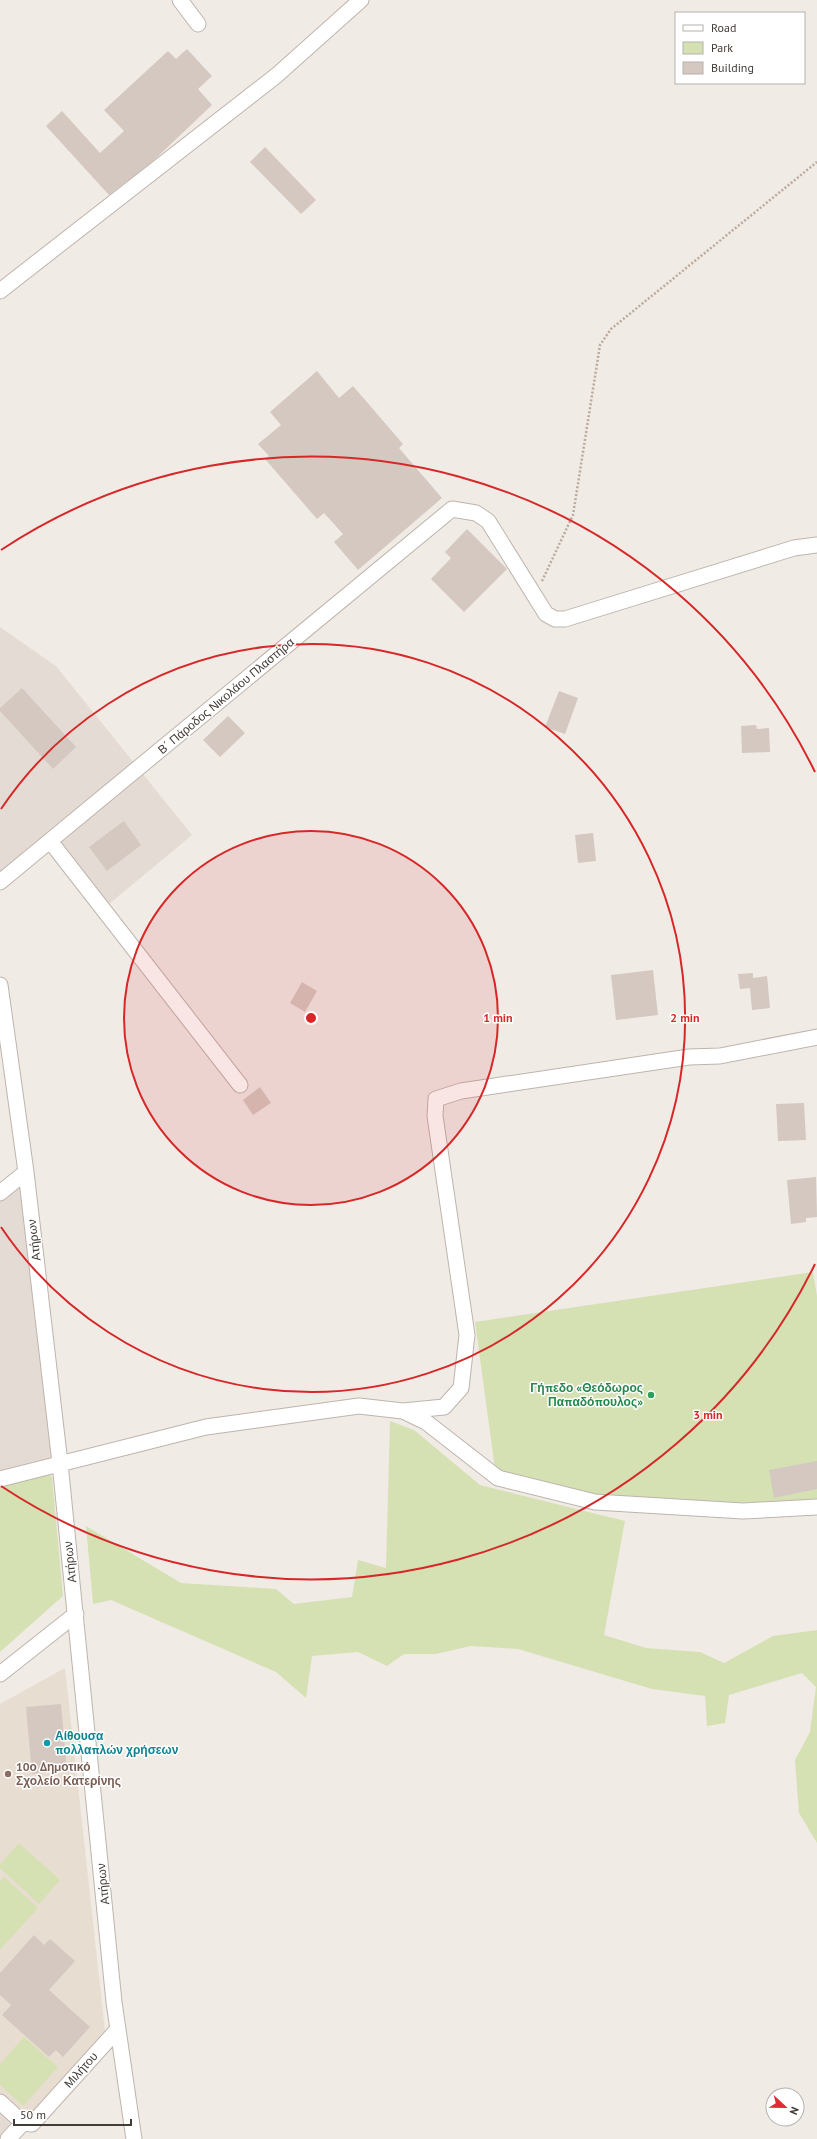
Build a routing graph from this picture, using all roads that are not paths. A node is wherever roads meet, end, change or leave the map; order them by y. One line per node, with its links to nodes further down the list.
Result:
1 (180, 0): 3 (street)
2 (361, 0): 4 (street)
3 (198, 24)
4 (0, 291)
5 (817, 545): 6 (street, Β΄ Πάροδος Νικολάου Πλαστήρα)
6 (50, 841): 7 (street, Β΄ Πάροδος Νικολάου Πλαστήρα); 10 (street)
7 (0, 882)
8 (0, 986): 11 (street, Ατήρων)
9 (817, 1037): 13 (street)
10 (240, 1085)
11 (26, 1172): 12 (street); 14 (street, Ατήρων)
12 (0, 1193)
13 (403, 1411): 14 (street); 16 (street)
14 (60, 1463): 15 (street); 17 (street, Ατήρων)
15 (0, 1479)
16 (817, 1507)
17 (76, 1614): 18 (street); 19 (street, Ατήρων)
18 (0, 1674)
19 (118, 2029): 21 (street, Μιλήτου); 23 (street, Ατήρων)
20 (0, 2102): 21 (street)
21 (23, 2123): 22 (street, Μιλήτου)
22 (8, 2139)
23 (134, 2139)

